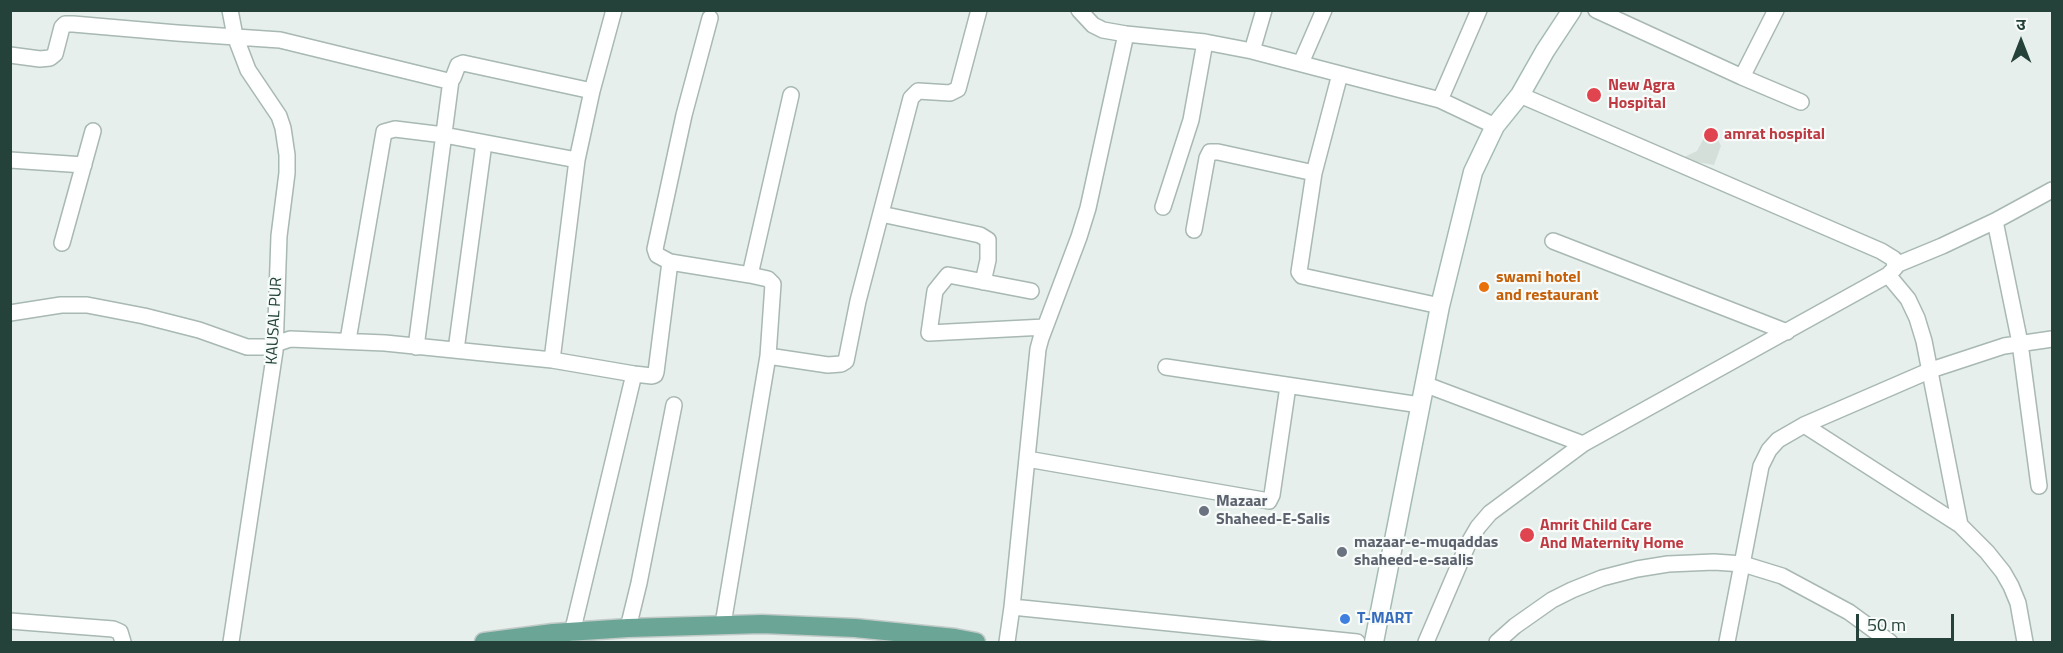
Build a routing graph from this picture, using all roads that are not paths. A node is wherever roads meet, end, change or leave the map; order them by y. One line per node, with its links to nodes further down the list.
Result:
1 (230, 10): 13 (street, KAUSAL PUR)
2 (614, 10): 21 (street)
3 (979, 10): 36 (street)
4 (1264, 10): 15 (street)
5 (1324, 10): 17 (street)
6 (1479, 10): 24 (street)
7 (1572, 10): 23 (street)
8 (1596, 10): 19 (street)
9 (1776, 10): 19 (street)
10 (1085, 13): 12 (street)
11 (710, 18): 41 (street)
12 (1126, 34): 14 (street); 48 (street)
13 (236, 36): 16 (street); 20 (street); 52 (street, KAUSAL PUR)
14 (1205, 42): 15 (street); 35 (street)
15 (1251, 51): 17 (street)
16 (10, 55)
17 (1301, 63): 18 (street)
18 (1340, 74): 24 (street); 33 (street)
19 (1742, 77): 25 (street)
20 (451, 80): 21 (street); 28 (street)
21 (592, 91): 31 (street)
22 (790, 95): 43 (street)
23 (1520, 95): 26 (street); 42 (street)
24 (1440, 100): 26 (street)
25 (1801, 102)
26 (1495, 126): 46 (street)
27 (93, 131): 32 (street)
28 (444, 135): 29 (street); 51 (street); 54 (street)
29 (484, 143): 31 (street); 55 (street)
30 (10, 160): 32 (street)
31 (577, 160): 57 (street)
32 (84, 165): 40 (street)
33 (1314, 173): 38 (street); 46 (street)
34 (2052, 190): 37 (street)
35 (1163, 207)
36 (881, 214): 44 (street); 56 (street)
37 (1995, 221): 42 (street); 53 (street)
38 (1194, 230)
39 (1553, 241): 49 (street)
40 (62, 243)
41 (670, 262): 43 (street); 60 (street)
42 (1892, 270): 49 (street); 59 (street)
43 (750, 275): 56 (street)
44 (983, 282): 45 (street); 48 (street)
45 (1030, 291)
46 (1440, 306): 61 (street)
47 (10, 313): 52 (street)
48 (1045, 327): 67 (street)
49 (1786, 332): 66 (street)
50 (2052, 339): 53 (street)
51 (348, 340): 52 (street); 54 (street)
52 (275, 342): 77 (street, KAUSAL PUR)
53 (2020, 343): 59 (street); 68 (street)
54 (416, 346): 55 (street)
55 (456, 350): 57 (street)
56 (768, 356): 73 (street)
57 (552, 360): 60 (street)
58 (1166, 366): 62 (street)
59 (1931, 370): 65 (street); 69 (street)
60 (634, 374): 75 (street)
61 (1424, 384): 64 (street); 66 (street)
62 (1288, 386): 64 (street); 67 (street)
63 (674, 405): 74 (street)
64 (1420, 405): 82 (street)
65 (1804, 425): 69 (street); 70 (street)
66 (1583, 444): 83 (street)
67 (1027, 459): 71 (street)
68 (2039, 486)
69 (1960, 525): 87 (street)
70 (1743, 564): 84 (street); 85 (street); 86 (street)
71 (1012, 607): 80 (street); 81 (street)
72 (10, 621): 76 (street)
73 (723, 624): 74 (main road); 79 (main road)
74 (628, 628): 75 (main road)
75 (572, 633): 78 (main road)
76 (123, 642)
77 (231, 642)
78 (484, 642)
79 (976, 642)
80 (1007, 642)
81 (1357, 642)
82 (1374, 642)
83 (1426, 642)
84 (1497, 642)
85 (1727, 642)
86 (1890, 642)
87 (2025, 642)

